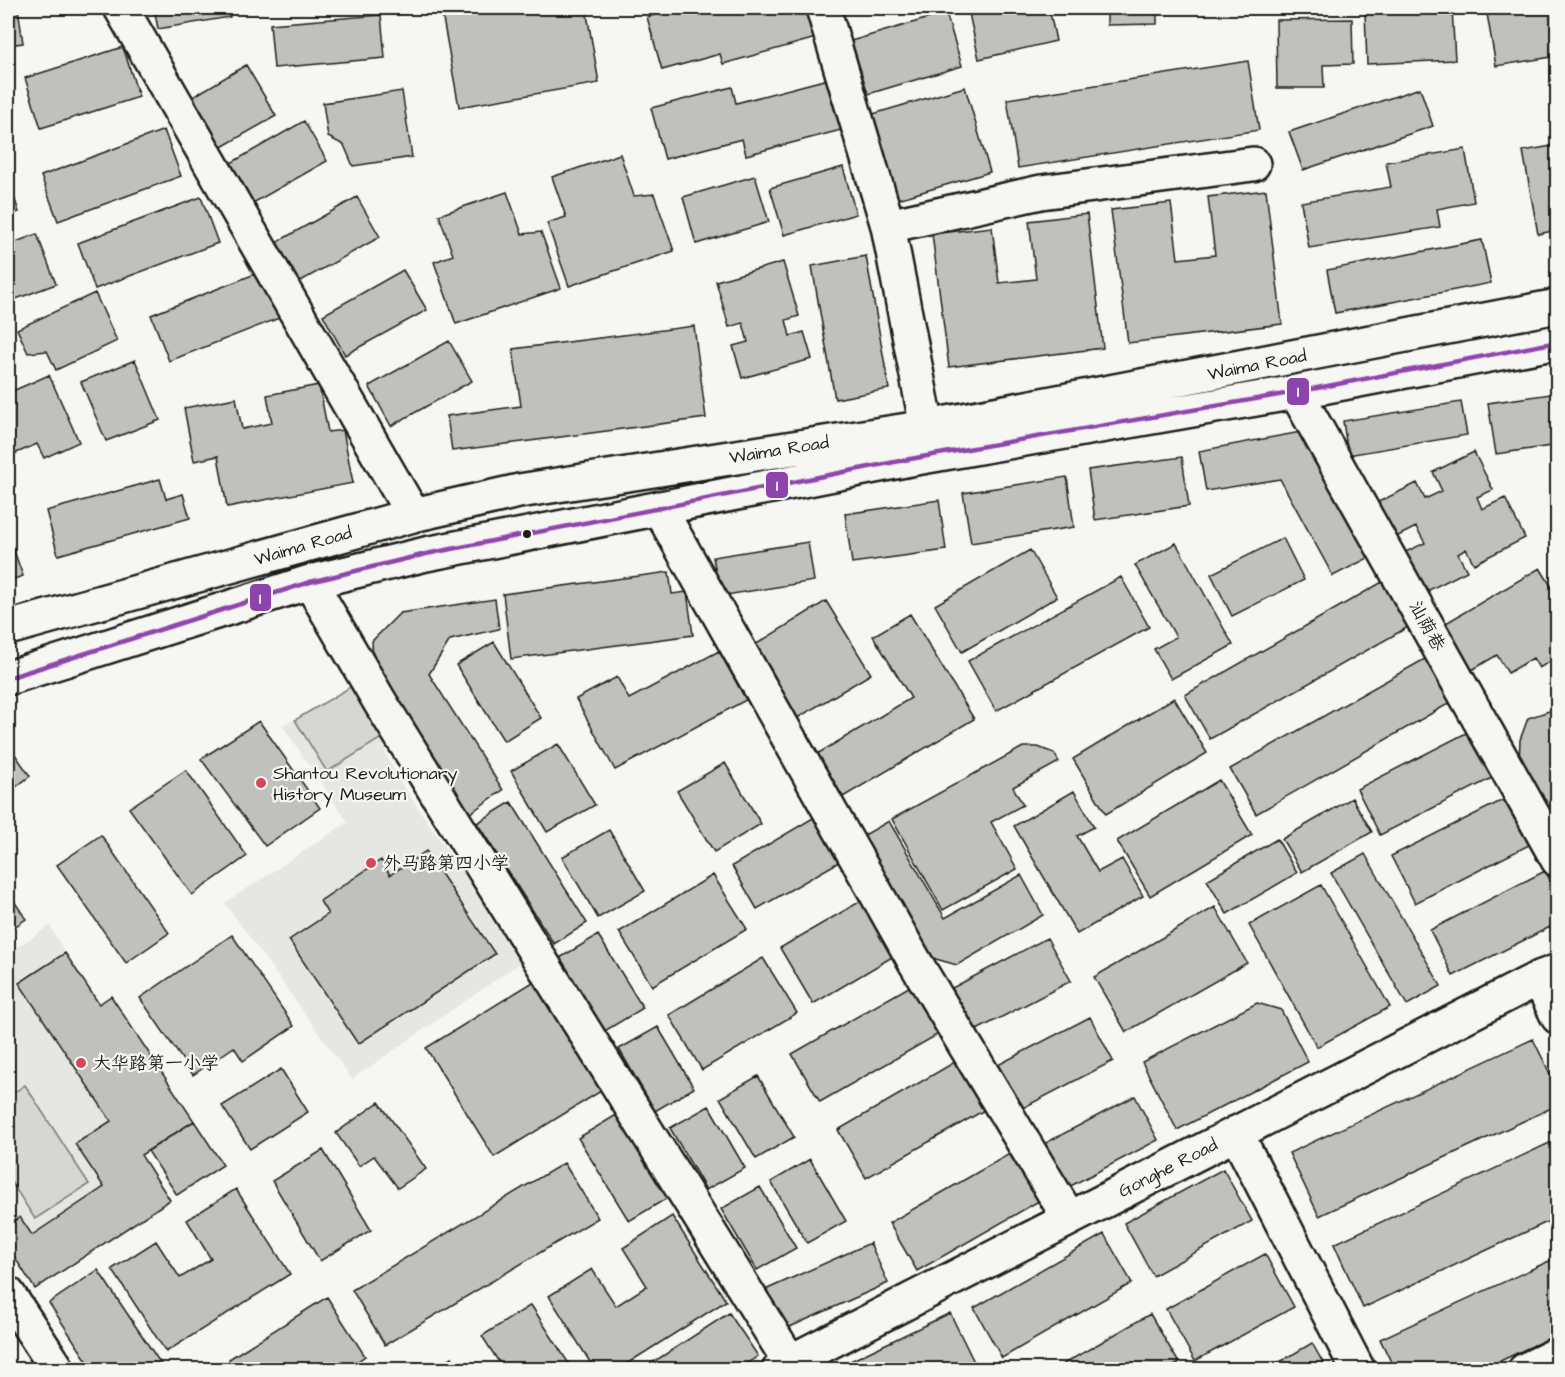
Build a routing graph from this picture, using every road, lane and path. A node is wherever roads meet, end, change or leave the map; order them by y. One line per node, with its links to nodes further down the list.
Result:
1 (121, 8): 10 (street)
2 (823, 8): 4 (street)
3 (1253, 164): 4 (street)
4 (888, 226): 8 (street)
5 (1557, 306): 8 (street, Waima Road)
6 (1557, 342): 7 (street, Waima Road)
7 (1296, 392): 9 (street, Waima Road); 14 (street, 汕荫巷)
8 (927, 427): 10 (street, Waima Road)
9 (659, 508): 11 (street, Waima Road); 18 (street)
10 (413, 515): 12 (street, Waima Road)
11 (310, 582): 13 (street, Waima Road); 21 (street)
12 (8, 628)
13 (8, 678)
14 (1557, 860)
15 (1548, 974): 16 (street); 17 (street, Gonghe Road)
16 (1557, 1017)
17 (1236, 1133): 18 (street, Gonghe Road); 23 (street)
18 (1069, 1218): 21 (street, Gonghe Road)
19 (8, 1294): 22 (street)
20 (1557, 1354): 24 (street)
21 (784, 1366)
22 (58, 1370)
23 (1358, 1370)
24 (1525, 1370)

